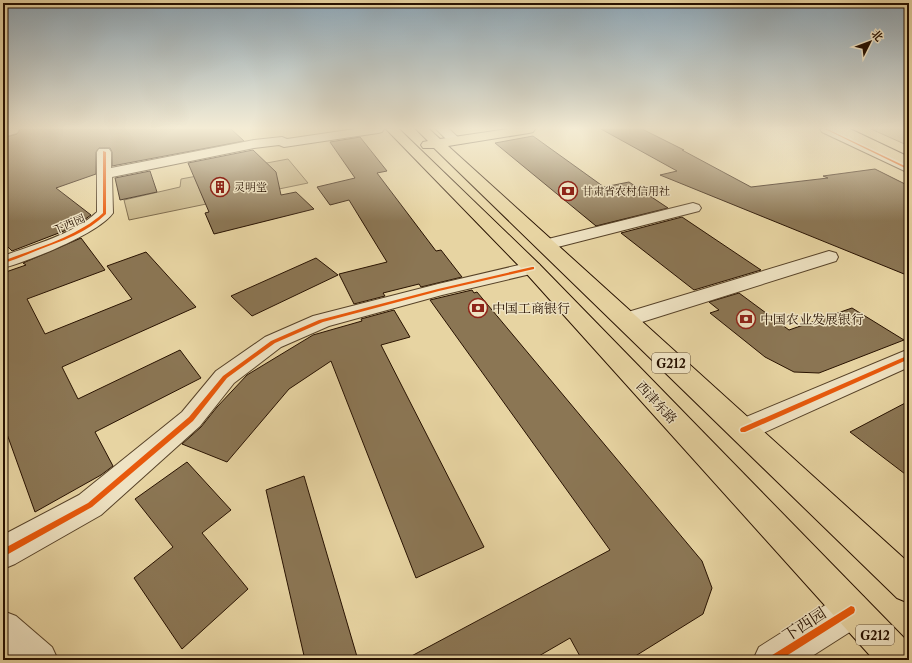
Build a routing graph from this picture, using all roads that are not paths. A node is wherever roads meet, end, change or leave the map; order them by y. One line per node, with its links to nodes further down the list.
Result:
1 (104, 160): 7 (street, 下西园)
2 (175, 160): 7 (street)
3 (448, 160): 12 (main road, 西津东路 / G212)
4 (454, 160): 9 (main road, 西津东路 / G212)
5 (890, 160): 6 (street)
6 (909, 169)
7 (105, 174): 11 (street, 下西园)
8 (693, 208): 9 (street)
9 (546, 246): 13 (main road, 西津东路 / G212)
10 (829, 257): 13 (street)
11 (3, 262)
12 (532, 268): 16 (street); 18 (main road, 西津东路 / G212)
13 (626, 320): 15 (main road, 西津东路 / G212)
14 (909, 357): 15 (street)
15 (743, 430): 17 (main road, 西津东路 / G212)
16 (3, 553)
17 (909, 586)
18 (851, 610): 21 (street, 下西园); 22 (main road, 西津东路 / G212)
19 (3, 628): 20 (street)
20 (39, 660)
21 (772, 660)
22 (899, 660)

